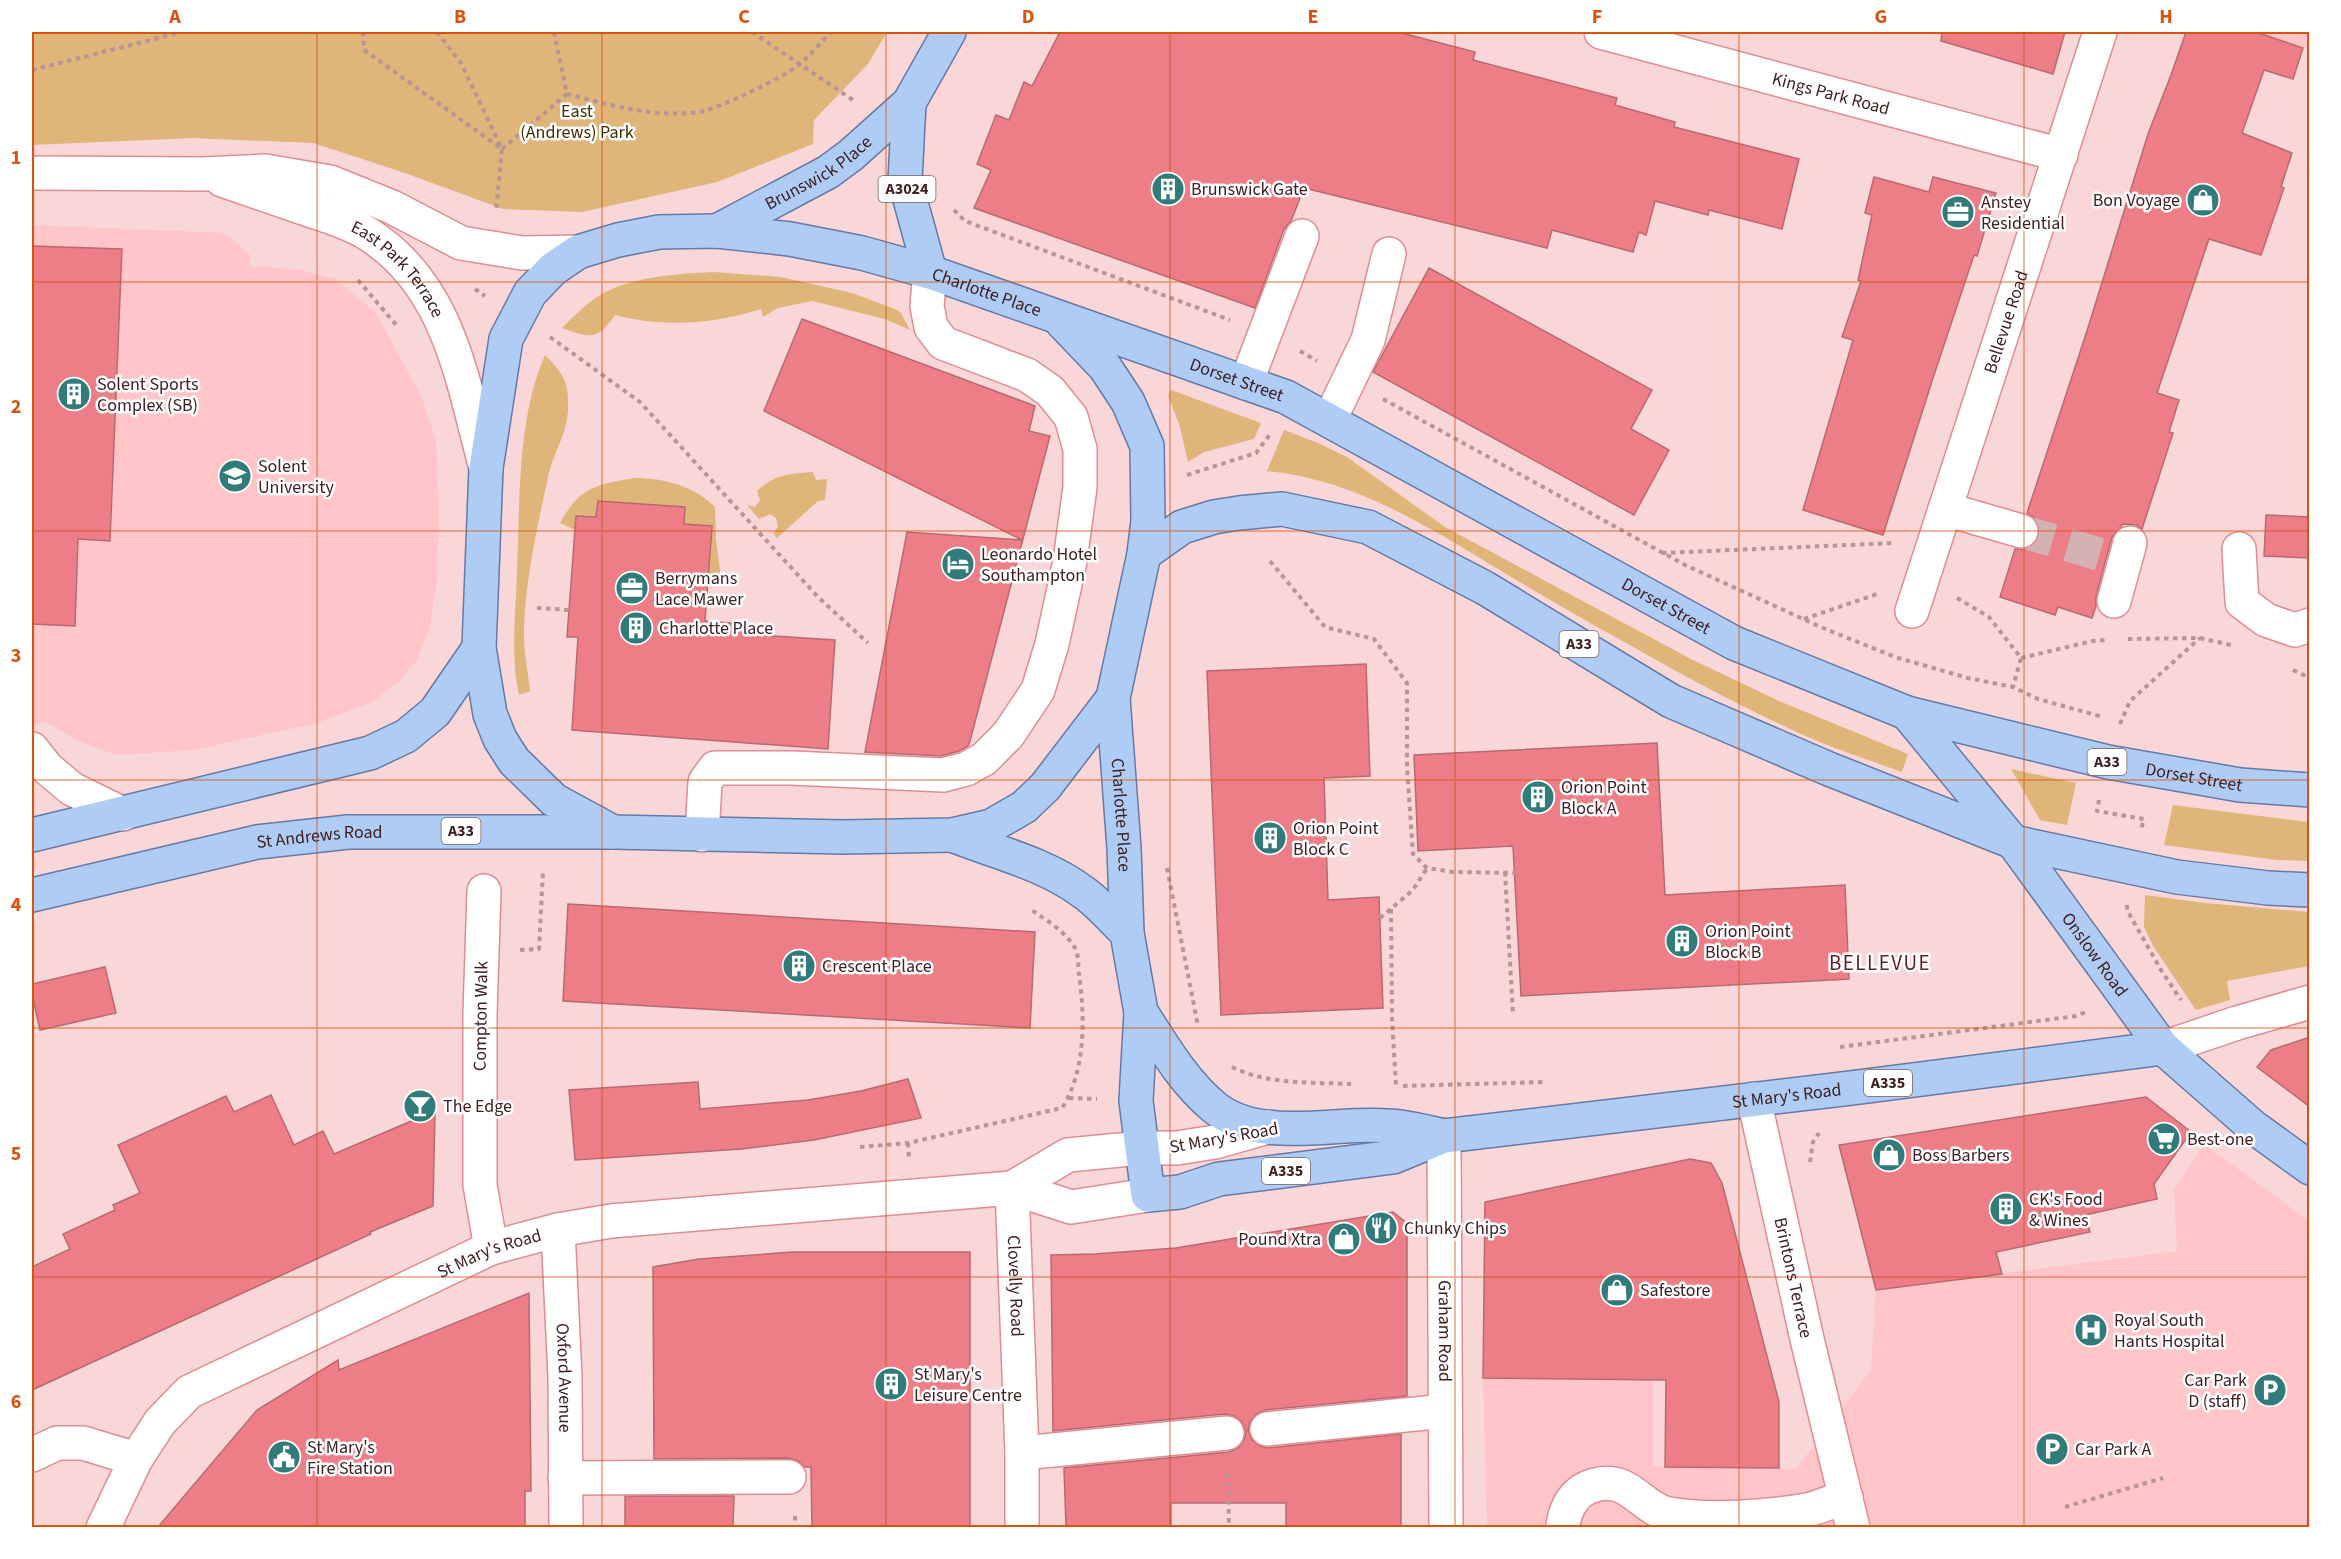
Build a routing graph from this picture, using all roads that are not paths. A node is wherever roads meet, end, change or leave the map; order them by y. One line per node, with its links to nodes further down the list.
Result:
1 (949, 32): 4 (main road, Brunswick Place / A3024)
2 (1601, 32): 5 (street, Kings Park Road)
3 (2100, 32): 5 (street, Bellevue Road)
4 (909, 102): 8 (main road, Brunswick Place / A3024); 12 (main road, Brunswick Place / A3024)
5 (2061, 155): 17 (street, Bellevue Road)
6 (32, 173): 7 (street, East Park Terrace)
7 (203, 174): 10 (street, East Park Terrace); 16 (street, East Park Terrace)
8 (717, 231): 10 (main road, Charlotte Place); 12 (main road, Charlotte Place)
9 (1302, 236): 14 (street)
10 (578, 252): 16 (main road, Charlotte Place)
11 (1389, 254): 15 (street)
12 (930, 272): 13 (main road, Charlotte Place); 33 (street)
13 (1058, 318): 14 (main road, Dorset Street / A33); 20 (main road, Charlotte Place)
14 (1246, 383): 15 (main road, Dorset Street / A33)
15 (1330, 419): 27 (main road, Dorset Street / A33)
16 (486, 468): 25 (main road, Charlotte Place)
17 (1945, 509): 18 (street); 23 (street, Bellevue Road)
18 (2021, 531)
19 (2239, 549): 24 (street)
20 (1144, 554): 26 (main road, Charlotte Place); 35 (main road, A33)
21 (2122, 554): 22 (street)
22 (2114, 601)
23 (1911, 611)
24 (2310, 625)
25 (479, 648): 30 (main road); 31 (main road, Charlotte Place)
26 (1113, 698): 34 (main road, Charlotte Place); 39 (main road, Charlotte Place / A335)
27 (1907, 713): 29 (main road, Dorset Street / A33); 35 (main road, Onslow Road)
28 (32, 749): 30 (street)
29 (2310, 790)
30 (123, 814): 32 (main road)
31 (613, 832): 33 (main road, Charlotte Place); 38 (main road, St Andrews Road / A33)
32 (32, 835)
33 (702, 835): 34 (main road, Charlotte Place)
34 (952, 835): 39 (main road, Charlotte Place)
35 (2013, 842): 36 (main road, A33); 42 (main road, Onslow Road)
36 (2310, 890)
37 (484, 891): 51 (street, Compton Walk)
38 (32, 895)
39 (1127, 933): 41 (main road, Charlotte Place / A335)
40 (2310, 1002): 42 (street)
41 (1141, 1012): 44 (main road, Charlotte Place / A335); 46 (main road, Charlotte Place / A335)
42 (2163, 1048): 43 (main road, St Mary's Road / A335); 47 (main road, Onslow Road)
43 (1754, 1100): 45 (main road, St Mary's Road / A335); 60 (street, Brintons Terrace)
44 (1268, 1127): 45 (main road, St Mary's Road / A335); 46 (street, St Mary's Road)
45 (1444, 1136): 49 (main road, St Mary's Road / A335); 52 (street, Graham Road)
46 (1141, 1148): 48 (street, St Mary's Road); 49 (main road, Charlotte Place / A335)
47 (2310, 1168)
48 (1011, 1188): 49 (street, St Mary's Road); 50 (street, St Mary's Road); 55 (street, Clovelly Road)
49 (1148, 1195)
50 (558, 1230): 51 (street, St Mary's Road); 59 (street, Oxford Avenue)
51 (491, 1248): 57 (street, St Mary's Road)
52 (1445, 1411): 53 (street); 65 (street, Graham Road)
53 (1267, 1429)
54 (1227, 1433): 55 (street)
55 (1022, 1453): 64 (street, Clovelly Road)
56 (32, 1455): 57 (street)
57 (136, 1459): 62 (street, St Mary's Road)
58 (789, 1477): 59 (street)
59 (565, 1478): 63 (street, Oxford Avenue)
60 (1849, 1512): 61 (street)
61 (1563, 1526)
62 (103, 1527)
63 (566, 1527)
64 (1022, 1527)
65 (1446, 1527)

